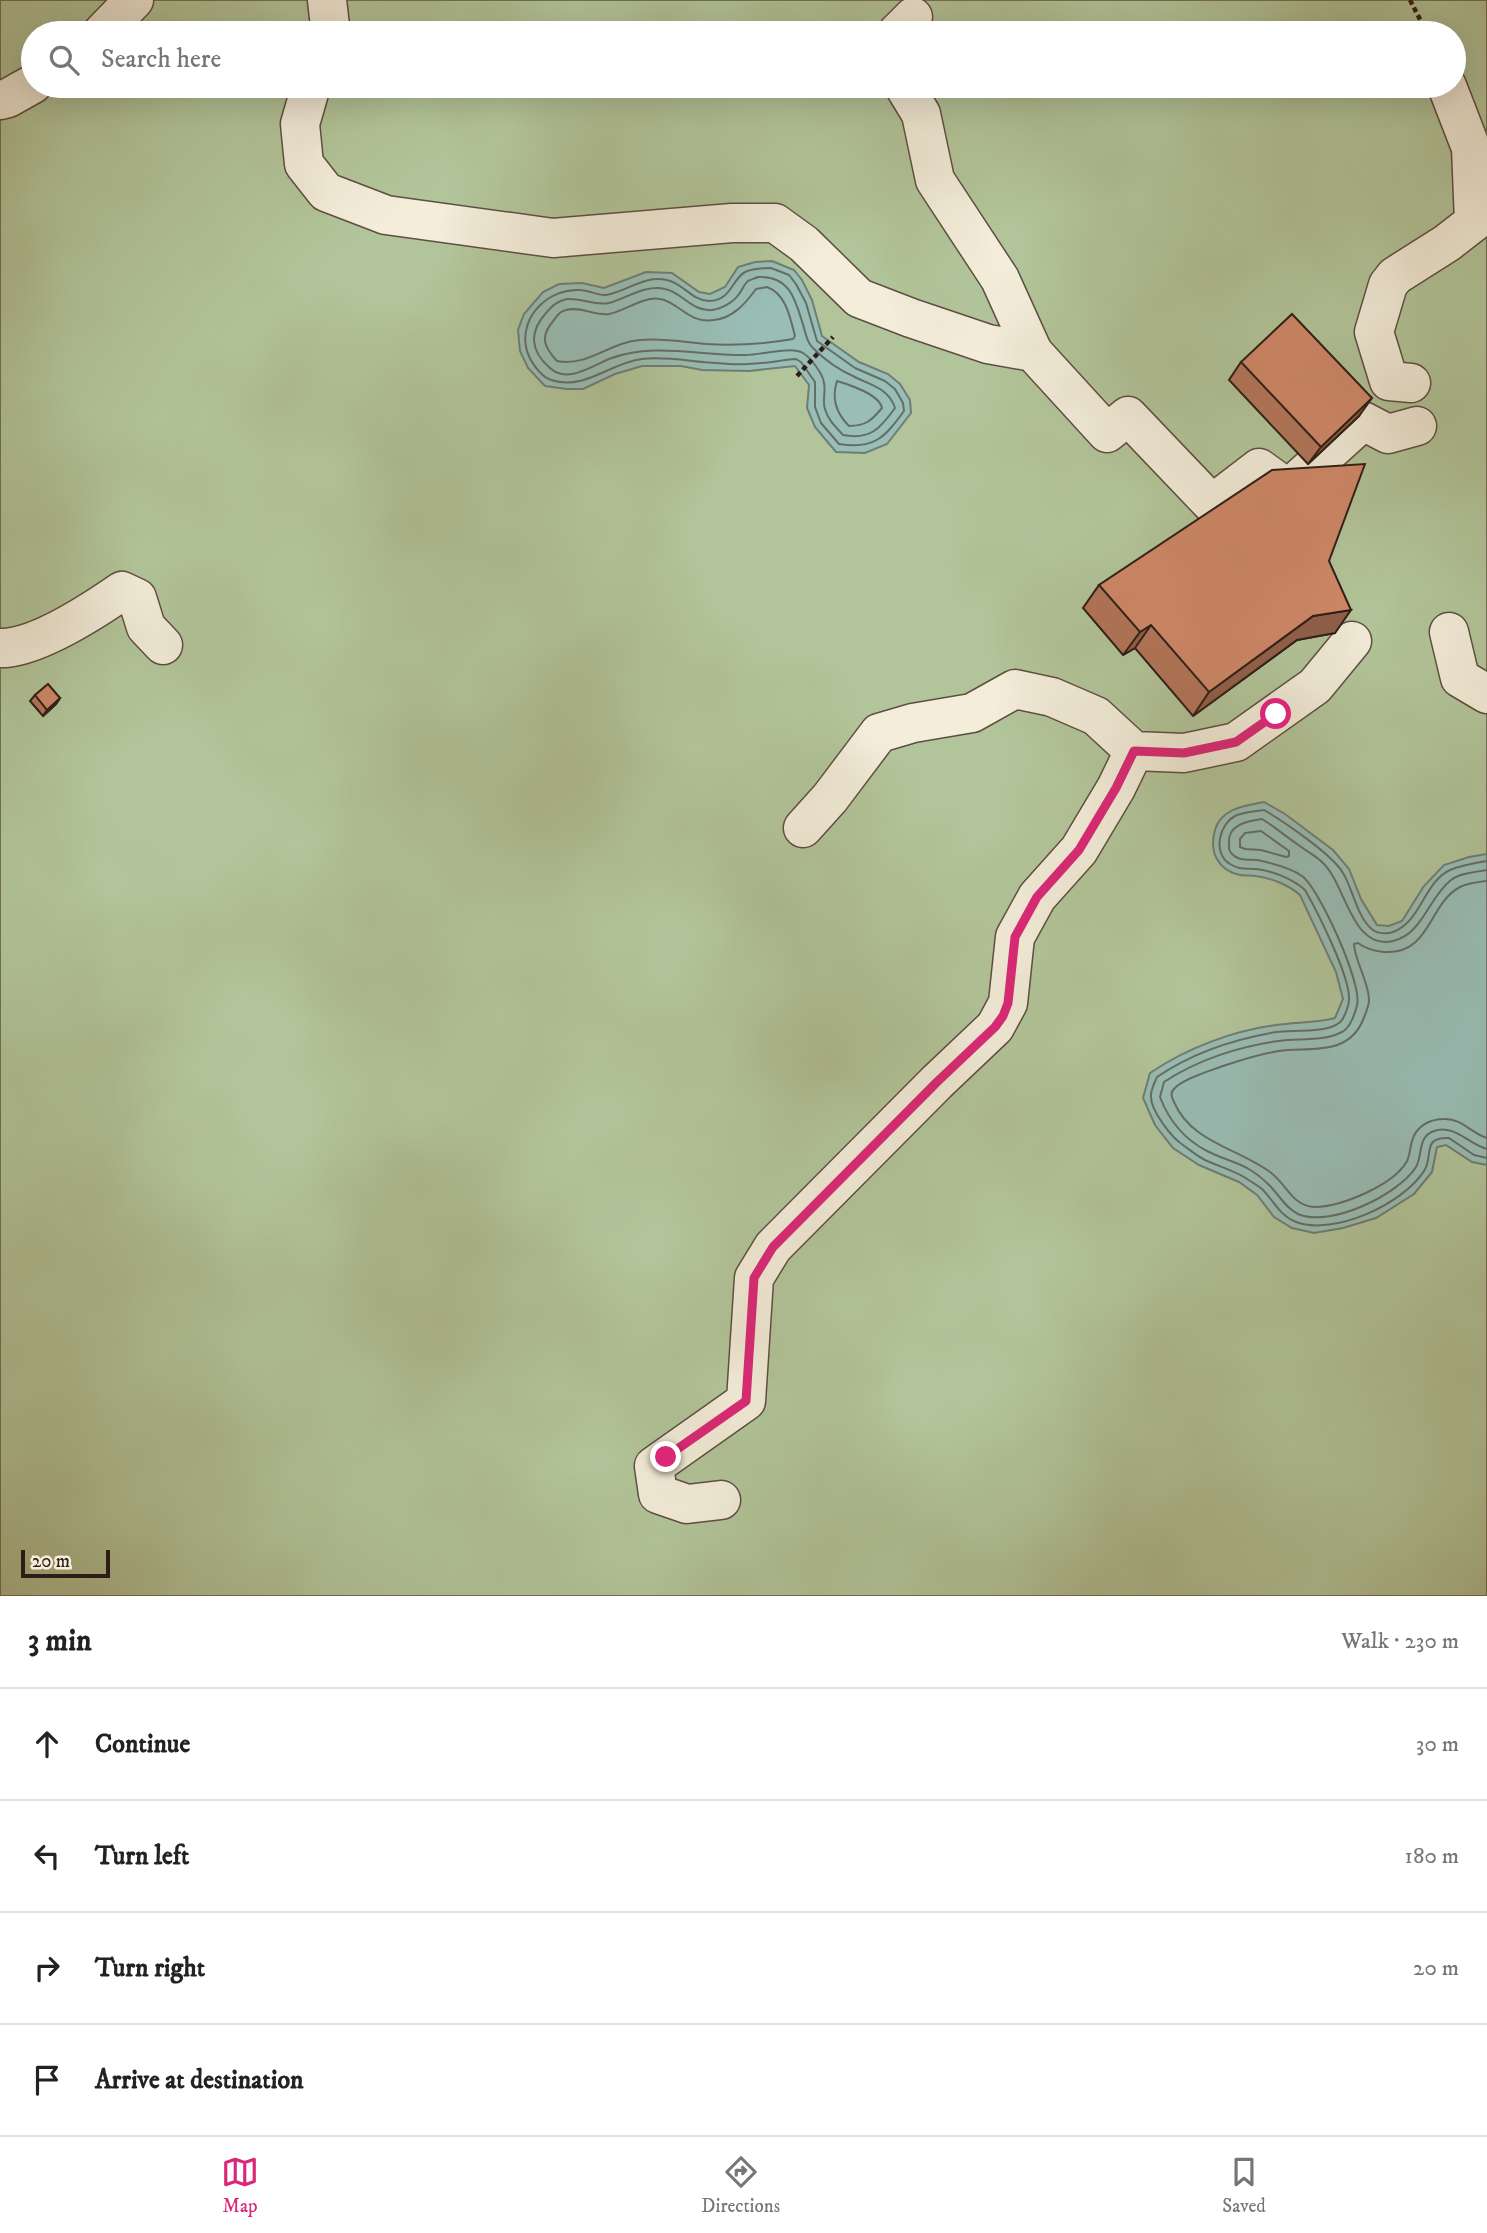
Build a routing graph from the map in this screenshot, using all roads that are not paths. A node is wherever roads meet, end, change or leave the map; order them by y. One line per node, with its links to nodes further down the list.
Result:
1 (134, 0): 3 (lane)
2 (327, 0): 4 (lane)
3 (114, 21)
4 (329, 21)
5 (21, 91): 9 (lane)
6 (308, 98): 10 (lane)
7 (911, 98): 10 (lane)
8 (1452, 98): 11 (lane)
9 (0, 100)
10 (1033, 352): 12 (lane)
11 (1410, 383)
12 (1417, 426)
13 (1449, 632): 17 (lane)
14 (1352, 641): 18 (lane)
15 (163, 645): 16 (lane)
16 (0, 648)
17 (1487, 694)
18 (1134, 751): 19 (lane); 20 (lane)
19 (803, 828)
20 (721, 1500)

